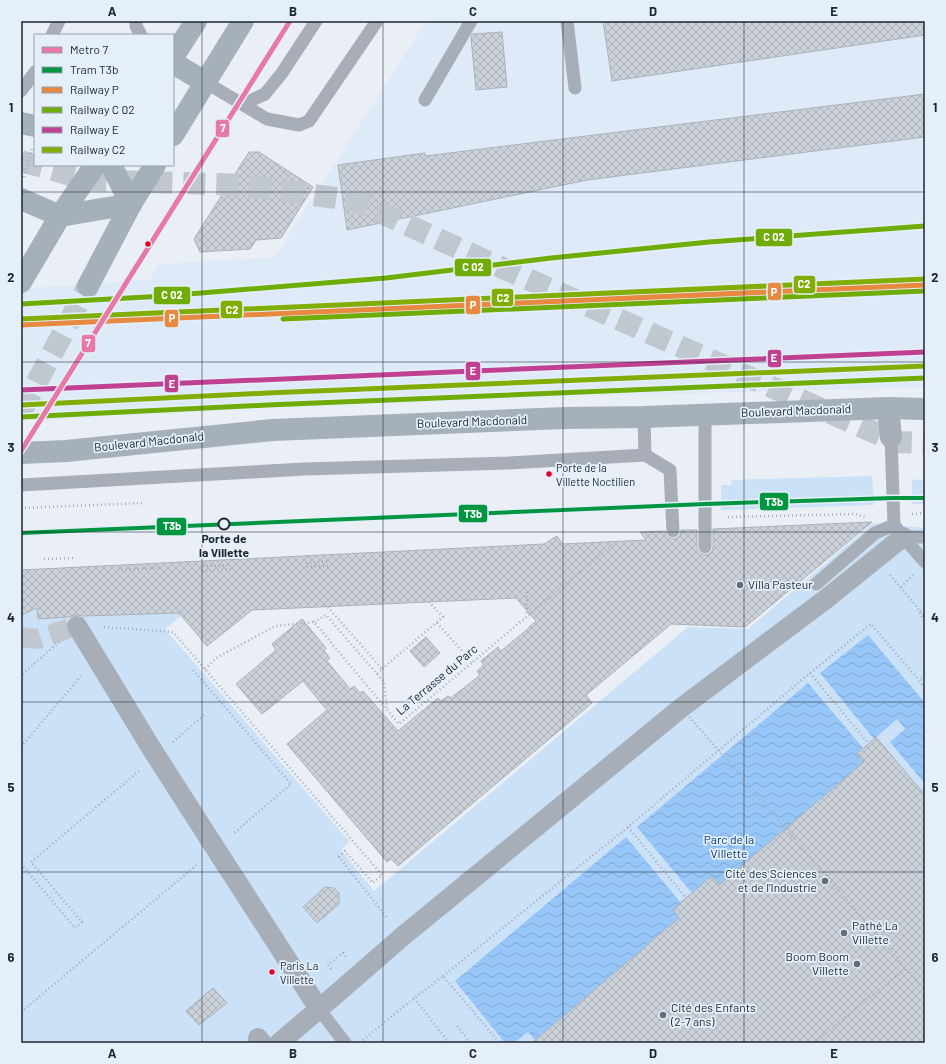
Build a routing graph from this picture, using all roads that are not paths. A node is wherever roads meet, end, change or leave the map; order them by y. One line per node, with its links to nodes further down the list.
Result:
1 (59, 21): 9 (lane)
2 (136, 21): 10 (lane)
3 (196, 21): 11 (main road)
4 (243, 21): 14 (main road)
5 (316, 21): 18 (lane)
6 (377, 21): 18 (lane)
7 (471, 21): 17 (lane)
8 (567, 21): 15 (lane)
9 (52, 34)
10 (140, 34)
11 (174, 55)
12 (174, 64): 14 (main road)
13 (34, 73): 16 (lane)
14 (205, 82): 18 (lane); 20 (main road)
15 (575, 88)
16 (21, 91)
17 (425, 100)
18 (243, 104)
19 (21, 123): 21 (main road)
20 (174, 133)
21 (34, 136)
22 (94, 166): 27 (main road)
23 (112, 166): 26 (main road)
24 (154, 166): 26 (main road)
25 (22, 191): 27 (main road)
26 (131, 204): 27 (main road); 29 (main road)
27 (60, 216): 28 (main road)
28 (21, 282)
29 (88, 286)
30 (888, 408): 31 (main road, Boulevard Macdonald); 32 (main road, Boulevard Macdonald); 34 (street)
31 (925, 409)
32 (705, 415): 33 (main road, Boulevard Macdonald); 41 (lane)
33 (644, 417): 35 (main road, Boulevard Macdonald); 36 (lane)
34 (891, 437): 39 (lane)
35 (21, 454)
36 (645, 455): 37 (lane); 38 (lane)
37 (21, 485)
38 (672, 531)
39 (898, 531): 40 (lane); 42 (lane); 43 (lane); 45 (street)
40 (925, 537)
41 (704, 547)
42 (921, 567)
43 (816, 584)
44 (77, 626): 45 (street, bridge)
45 (319, 1009): 46 (street); 47 (lane)
46 (279, 1043)
47 (345, 1043)

